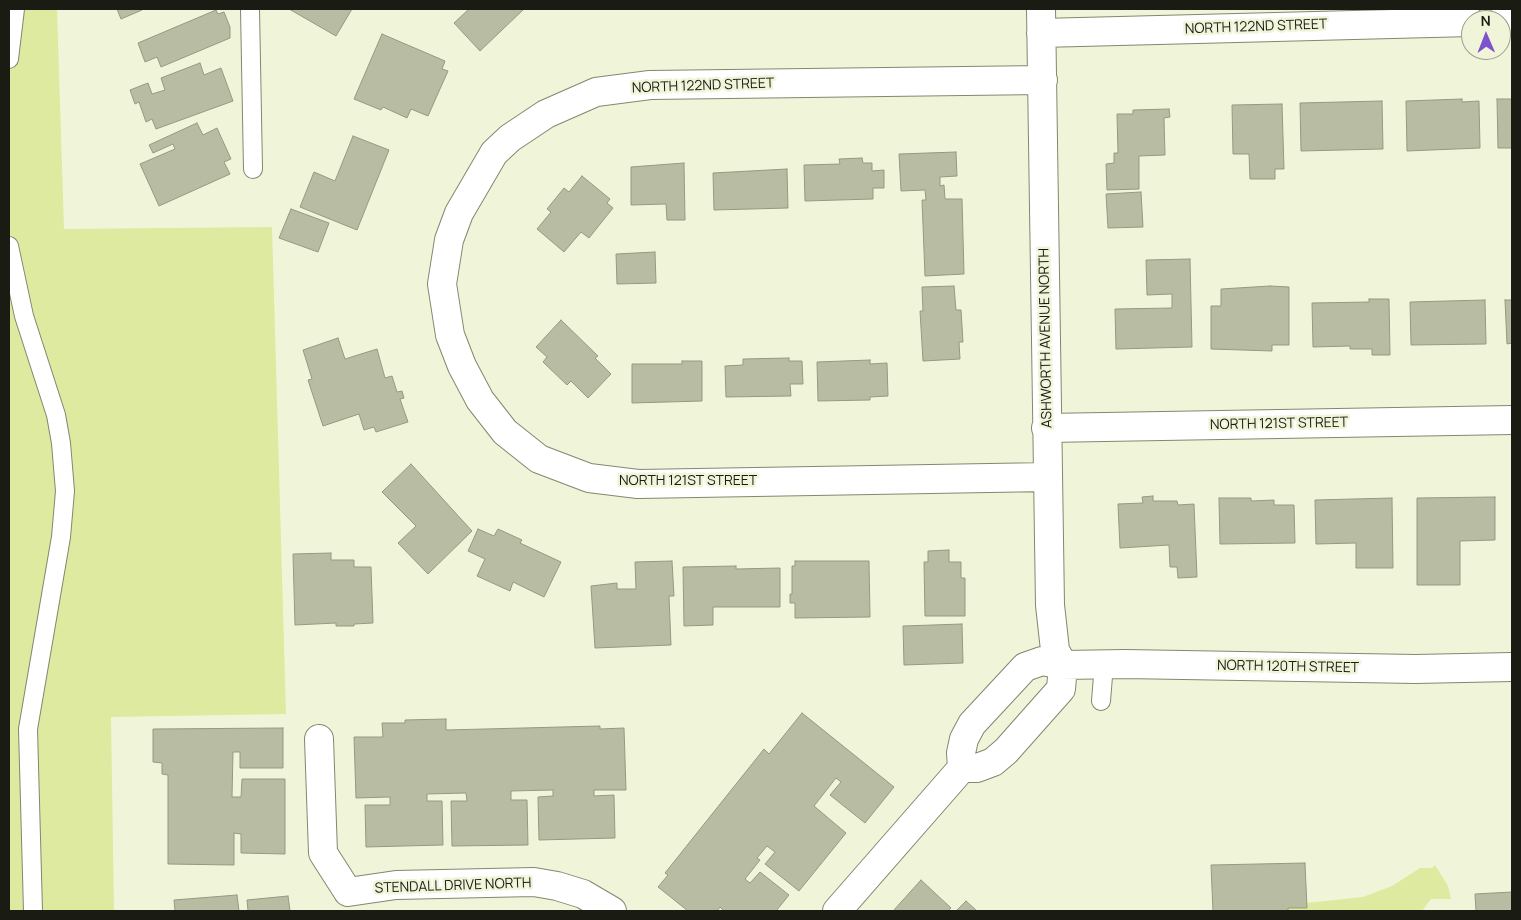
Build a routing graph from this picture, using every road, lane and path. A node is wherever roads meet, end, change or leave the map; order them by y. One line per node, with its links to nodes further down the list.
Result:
1 (15, 9): 5 (lane)
2 (250, 9): 7 (lane)
3 (1041, 21): 4 (street, NORTH 122ND STREET); 6 (street, ASHWORTH AVENUE NORTH)
4 (1461, 22)
5 (9, 59)
6 (1043, 80): 9 (street, NORTH 122ND STREET); 11 (street, ASHWORTH AVENUE NORTH)
7 (253, 169)
8 (9, 246): 20 (lane)
9 (442, 284): 12 (street, NORTH 121ST STREET)
10 (1512, 420): 11 (street, NORTH 121ST STREET)
11 (1046, 428): 12 (street, ASHWORTH AVENUE NORTH)
12 (1048, 477): 14 (street, ASHWORTH AVENUE NORTH)
13 (1104, 664): 14 (street, NORTH 120TH STREET); 15 (street, NORTH 120TH STREET); 16 (lane)
14 (1063, 665): 18 (street); 18 (street)
15 (1512, 667)
16 (1101, 701)
17 (320, 739): 19 (street, STENDALL DRIVE NORTH)
18 (962, 768): 22 (street)
19 (344, 902): 21 (street, STENDALL DRIVE NORTH)
20 (33, 911)
21 (612, 911)
22 (837, 911)

